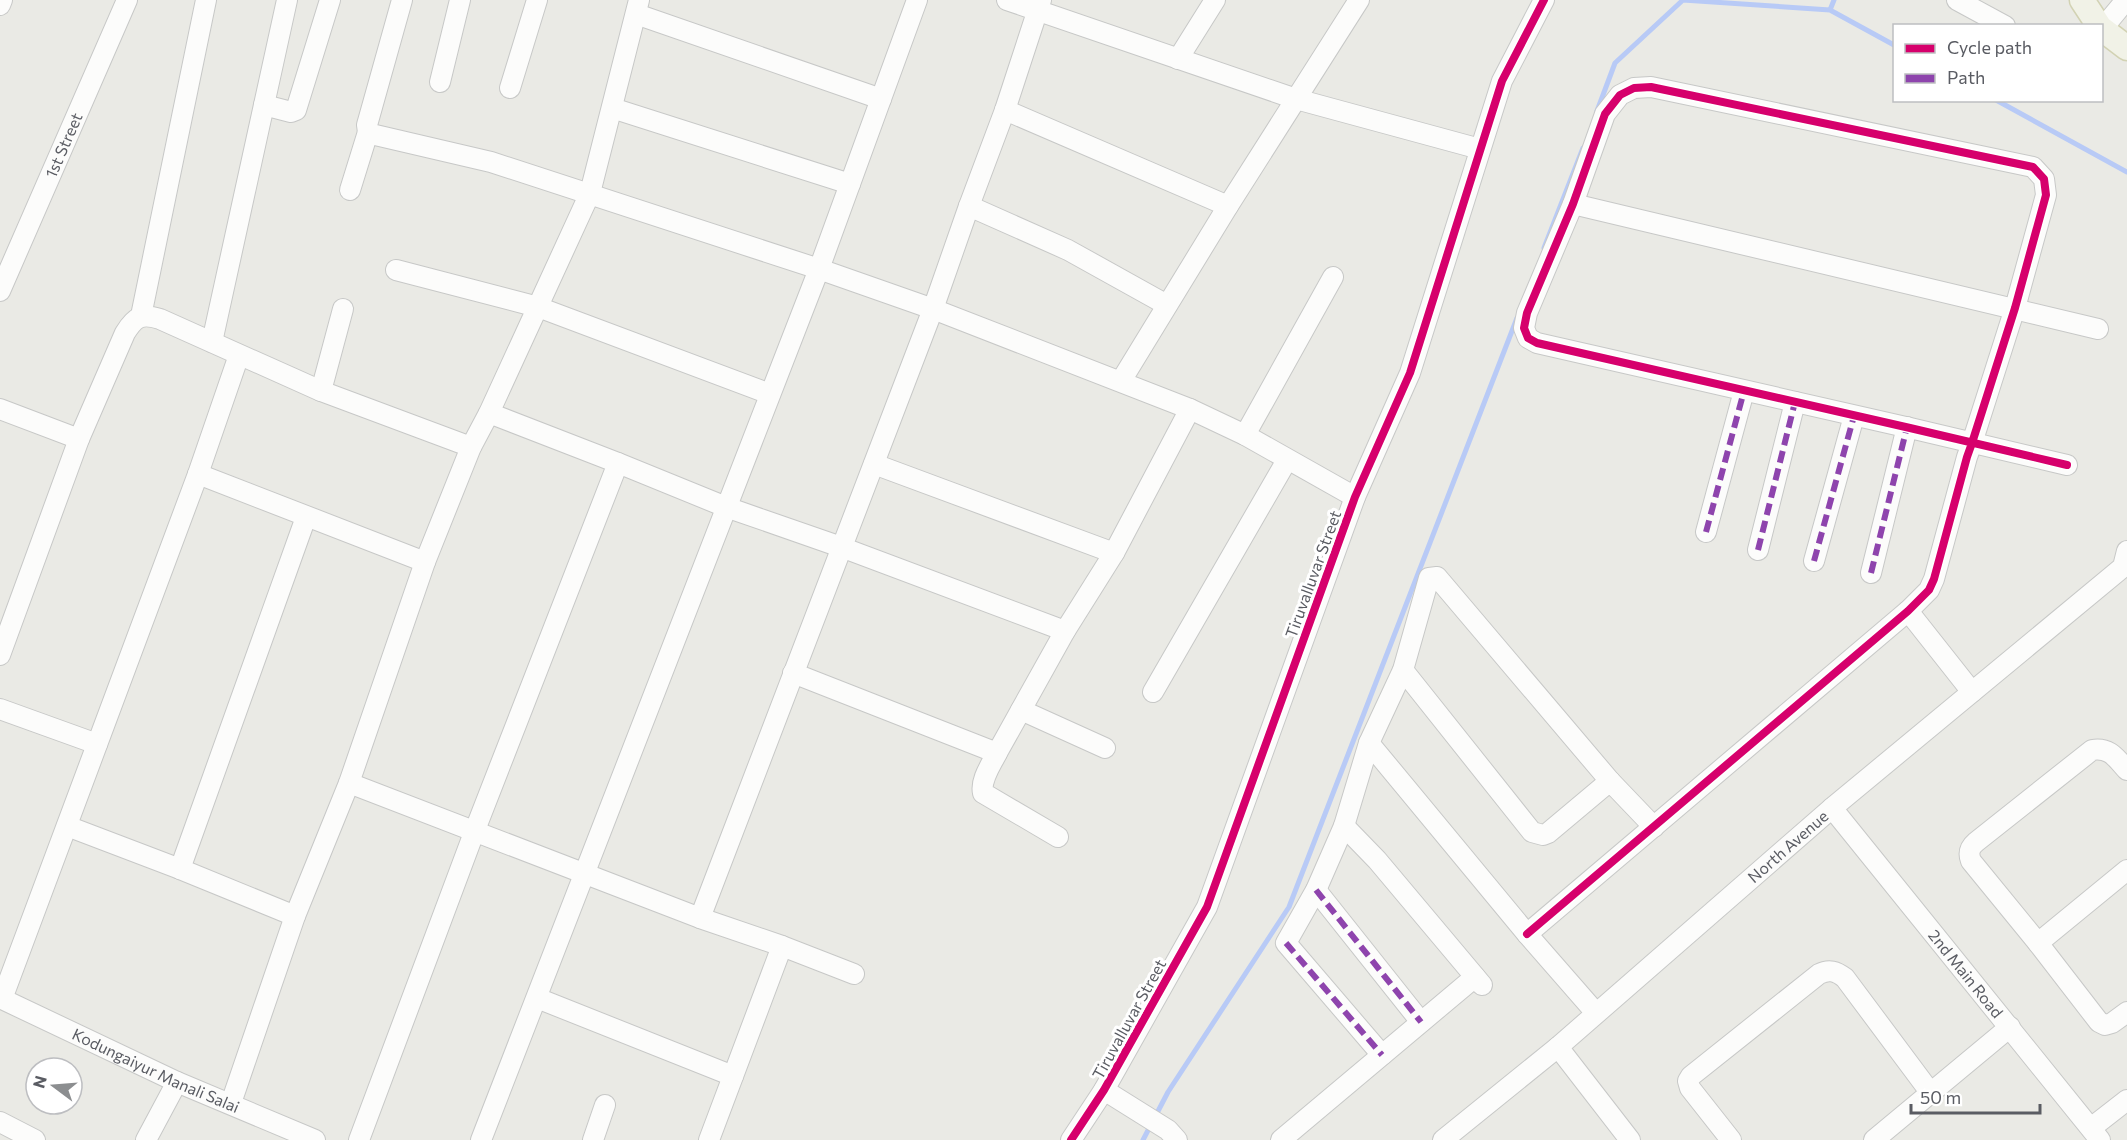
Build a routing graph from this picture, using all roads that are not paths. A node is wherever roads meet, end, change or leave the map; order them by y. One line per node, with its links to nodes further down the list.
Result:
1 (2, 0): 17 (street)
2 (127, 0): 44 (street, 1st Street)
3 (206, 0): 50 (street)
4 (287, 0): 30 (street)
5 (330, 0): 30 (street)
6 (402, 0): 33 (street)
7 (460, 0): 26 (street)
8 (537, 0): 27 (street)
9 (917, 0): 28 (street)
10 (1007, 0): 18 (street)
11 (1215, 0): 25 (street)
12 (1359, 0): 29 (street)
13 (1544, 0): 34 (street, Tiruvalluvar Street)
14 (1957, 0): 20 (street)
15 (2082, 0): 21 (main road)
16 (2126, 0): 22 (street)
17 (0, 5)
18 (1039, 5): 25 (street); 32 (street)
19 (638, 7): 28 (street); 31 (street)
20 (2001, 24)
21 (2098, 24)
22 (2103, 26)
23 (2103, 30): 24 (main road)
24 (2127, 48)
25 (1178, 59): 29 (street)
26 (440, 82)
27 (510, 88)
28 (881, 99): 35 (street)
29 (1296, 99): 34 (street); 40 (street)
30 (264, 105): 52 (street)
31 (612, 108): 35 (street); 37 (street)
32 (1005, 110): 39 (street); 40 (street)
33 (368, 132): 36 (street); 37 (street)
34 (1480, 149): 73 (street, Tiruvalluvar Street)
35 (850, 184): 41 (street)
36 (350, 190)
37 (590, 193): 41 (street); 46 (street)
38 (1573, 204): 47 (street); 47 (street); 56 (street)
39 (969, 206): 45 (street); 49 (street)
40 (1228, 206): 45 (street)
41 (819, 269): 49 (street); 57 (street)
42 (396, 270): 46 (street)
43 (1333, 277): 64 (street)
44 (0, 291)
45 (1167, 305): 54 (street)
46 (538, 307): 57 (street); 61 (street)
47 (2015, 308): 51 (street); 66 (street)
48 (343, 309): 55 (street)
49 (933, 309): 54 (street); 70 (street)
50 (141, 316): 52 (street); 65 (street)
51 (2098, 329)
52 (212, 342): 53 (street)
53 (239, 355): 55 (street); 72 (street)
54 (1121, 381): 60 (street)
55 (321, 391): 67 (street)
56 (1744, 391): 58 (street); 76 (street)
57 (770, 394): 74 (street)
58 (1795, 402): 62 (street); 78 (street)
59 (0, 409): 65 (street)
60 (1190, 409): 64 (street); 79 (street)
61 (489, 413): 67 (street); 69 (street)
62 (1854, 416): 63 (street); 80 (street)
63 (1907, 427): 66 (street); 83 (street)
64 (1245, 435): 68 (street)
65 (79, 439): 86 (street)
66 (1972, 443): 71 (street); 84 (street)
67 (471, 447): 81 (street)
68 (1287, 460): 73 (street); 89 (street)
69 (618, 463): 74 (street); 104 (street)
70 (874, 464): 77 (street); 79 (street)
71 (2067, 465)
72 (198, 474): 75 (street); 94 (street)
73 (1355, 497): 126 (street, Tiruvalluvar Street)
74 (726, 507): 77 (street); 108 (street)
75 (306, 517): 81 (street); 106 (street)
76 (1706, 532)
77 (841, 547): 85 (street); 88 (street)
78 (1758, 550)
79 (1114, 553): 85 (street)
80 (1814, 561)
81 (425, 562): 99 (street)
82 (2126, 563): 90 (street, North Avenue)
83 (1871, 573)
84 (1908, 611): 90 (street); 103 (street)
85 (1065, 631): 92 (street)
86 (0, 655)
87 (1403, 670): 93 (street); 98 (street); 98 (street)
88 (793, 673): 96 (street); 111 (street)
89 (1153, 692)
90 (1972, 692): 100 (street, North Avenue)
91 (0, 709): 94 (street)
92 (1021, 710): 95 (street); 96 (street)
93 (1369, 743): 102 (street); 112 (street)
94 (97, 744): 101 (street)
95 (1105, 748)
96 (997, 753): 105 (street)
97 (2127, 770): 113 (street)
98 (1610, 781): 103 (street)
99 (349, 783): 104 (street); 110 (street)
100 (1832, 808): 119 (street, North Avenue); 121 (street, 2nd Main Road)
101 (67, 826): 106 (street); 116 (street)
102 (1344, 826): 109 (street); 120 (street)
103 (1654, 827): 112 (street)
104 (475, 830): 108 (street); 137 (street)
105 (1058, 837)
106 (180, 869): 110 (street)
107 (2127, 870): 113 (street)
108 (586, 872): 111 (street); 117 (street)
109 (1317, 890): 120 (street); 123 (street)
110 (295, 916): 129 (street)
111 (700, 918): 114 (street)
112 (1527, 934): 119 (street)
113 (2038, 943): 118 (street)
114 (782, 946): 115 (street); 124 (street)
115 (854, 974)
116 (1, 998): 125 (street, Kodungaiyur Manali Salai)
117 (537, 998): 124 (street); 138 (street)
118 (2127, 1012)
119 (1596, 1014): 122 (street, North Avenue)
120 (1421, 1022): 123 (street)
121 (2010, 1027): 127 (street); 132 (street, 2nd Main Road)
122 (1558, 1047): 143 (street, North Avenue); 144 (street)
123 (1382, 1055): 142 (street)
124 (733, 1076): 140 (street)
125 (177, 1082): 129 (street, Kodungaiyur Manali Salai); 135 (street)
126 (1104, 1090): 133 (street); 141 (street, Tiruvalluvar Street)
127 (1930, 1092): 145 (street); 146 (street)
128 (2127, 1100): 132 (street)
129 (231, 1103): 136 (street, Kodungaiyur Manali Salai)
130 (605, 1105): 139 (street)
131 (0, 1122): 134 (street)
132 (2095, 1134)
133 (1173, 1135)
134 (35, 1140)
135 (146, 1140)
136 (315, 1140)
137 (359, 1140)
138 (481, 1140)
139 (593, 1140)
140 (709, 1140)
141 (1071, 1140)
142 (1281, 1140)
143 (1443, 1140)
144 (1630, 1140)
145 (1731, 1140)
146 (1874, 1140)

